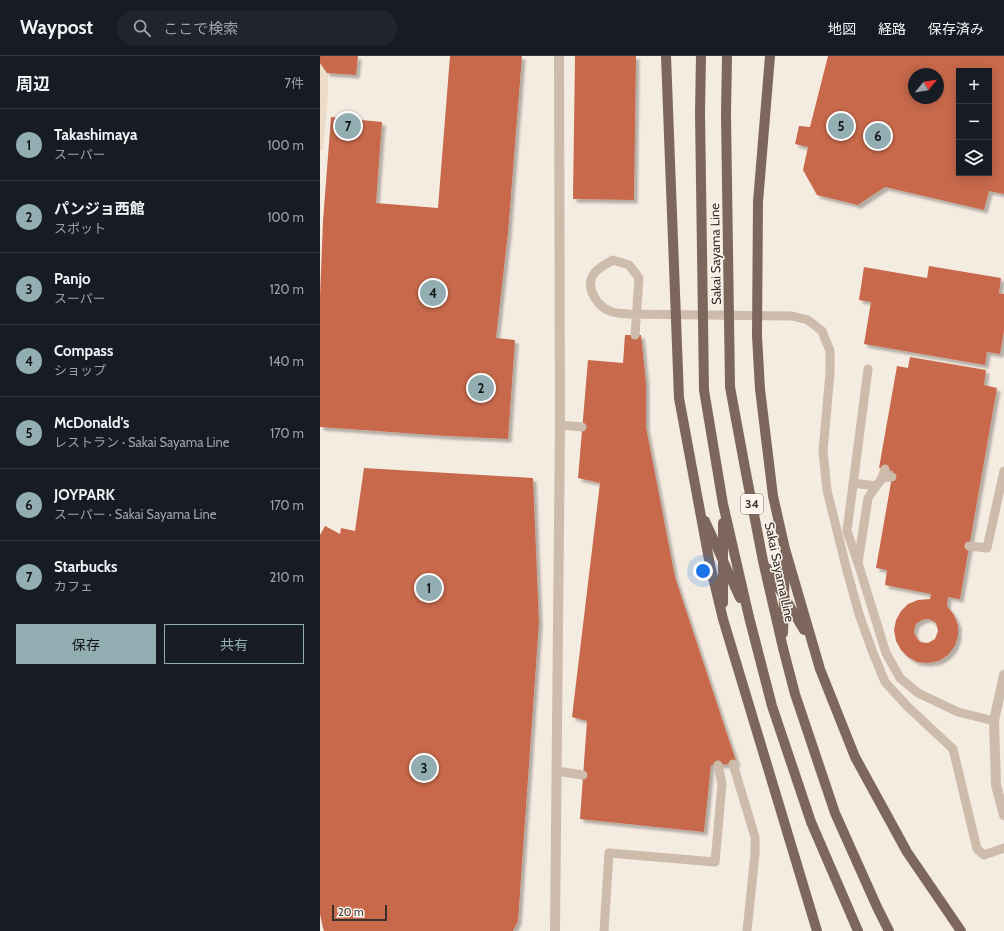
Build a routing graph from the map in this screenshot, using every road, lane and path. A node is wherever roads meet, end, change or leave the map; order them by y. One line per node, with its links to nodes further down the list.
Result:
1 (559, 56): 8 (street)
2 (666, 56): 17 (main road)
3 (701, 56): 16 (main road, Sakai Sayama Line / 34)
4 (727, 56): 21 (main road, Sakai Sayama Line / 34)
5 (770, 56): 19 (main road)
6 (635, 335): 35 (lane)
7 (868, 369): 14 (lane)
8 (560, 425): 9 (lane); 32 (street)
9 (582, 427)
10 (885, 469): 13 (lane)
11 (1004, 471): 18 (lane)
12 (892, 477): 13 (lane)
13 (882, 478): 15 (lane)
14 (853, 483): 15 (lane); 22 (lane)
15 (876, 486): 22 (lane)
16 (723, 504): 20 (main road); 24 (main road, Sakai Sayama Line / 34)
17 (699, 507): 20 (main road); 25 (main road)
18 (969, 546)
19 (785, 549): 23 (main road); 26 (main road)
20 (724, 561): 24 (main road); 25 (main road)
21 (763, 561): 23 (main road); 27 (main road, Sakai Sayama Line / 34)
22 (858, 563): 29 (lane)
23 (785, 595): 26 (main road); 27 (main road)
24 (749, 617): 40 (main road, Sakai Sayama Line / 34)
25 (723, 619): 39 (main road)
26 (812, 645): 42 (main road)
27 (783, 648): 41 (main road, Sakai Sayama Line / 34)
28 (1004, 675): 29 (street)
29 (994, 721): 34 (street)
30 (733, 764): 38 (lane)
31 (718, 765): 37 (lane)
32 (556, 771): 33 (lane); 36 (street)
33 (583, 774)
34 (1004, 815)
35 (1004, 848)
36 (556, 931)
37 (604, 931)
38 (747, 931)
39 (817, 931)
40 (858, 931)
41 (888, 931)
42 (961, 931)

